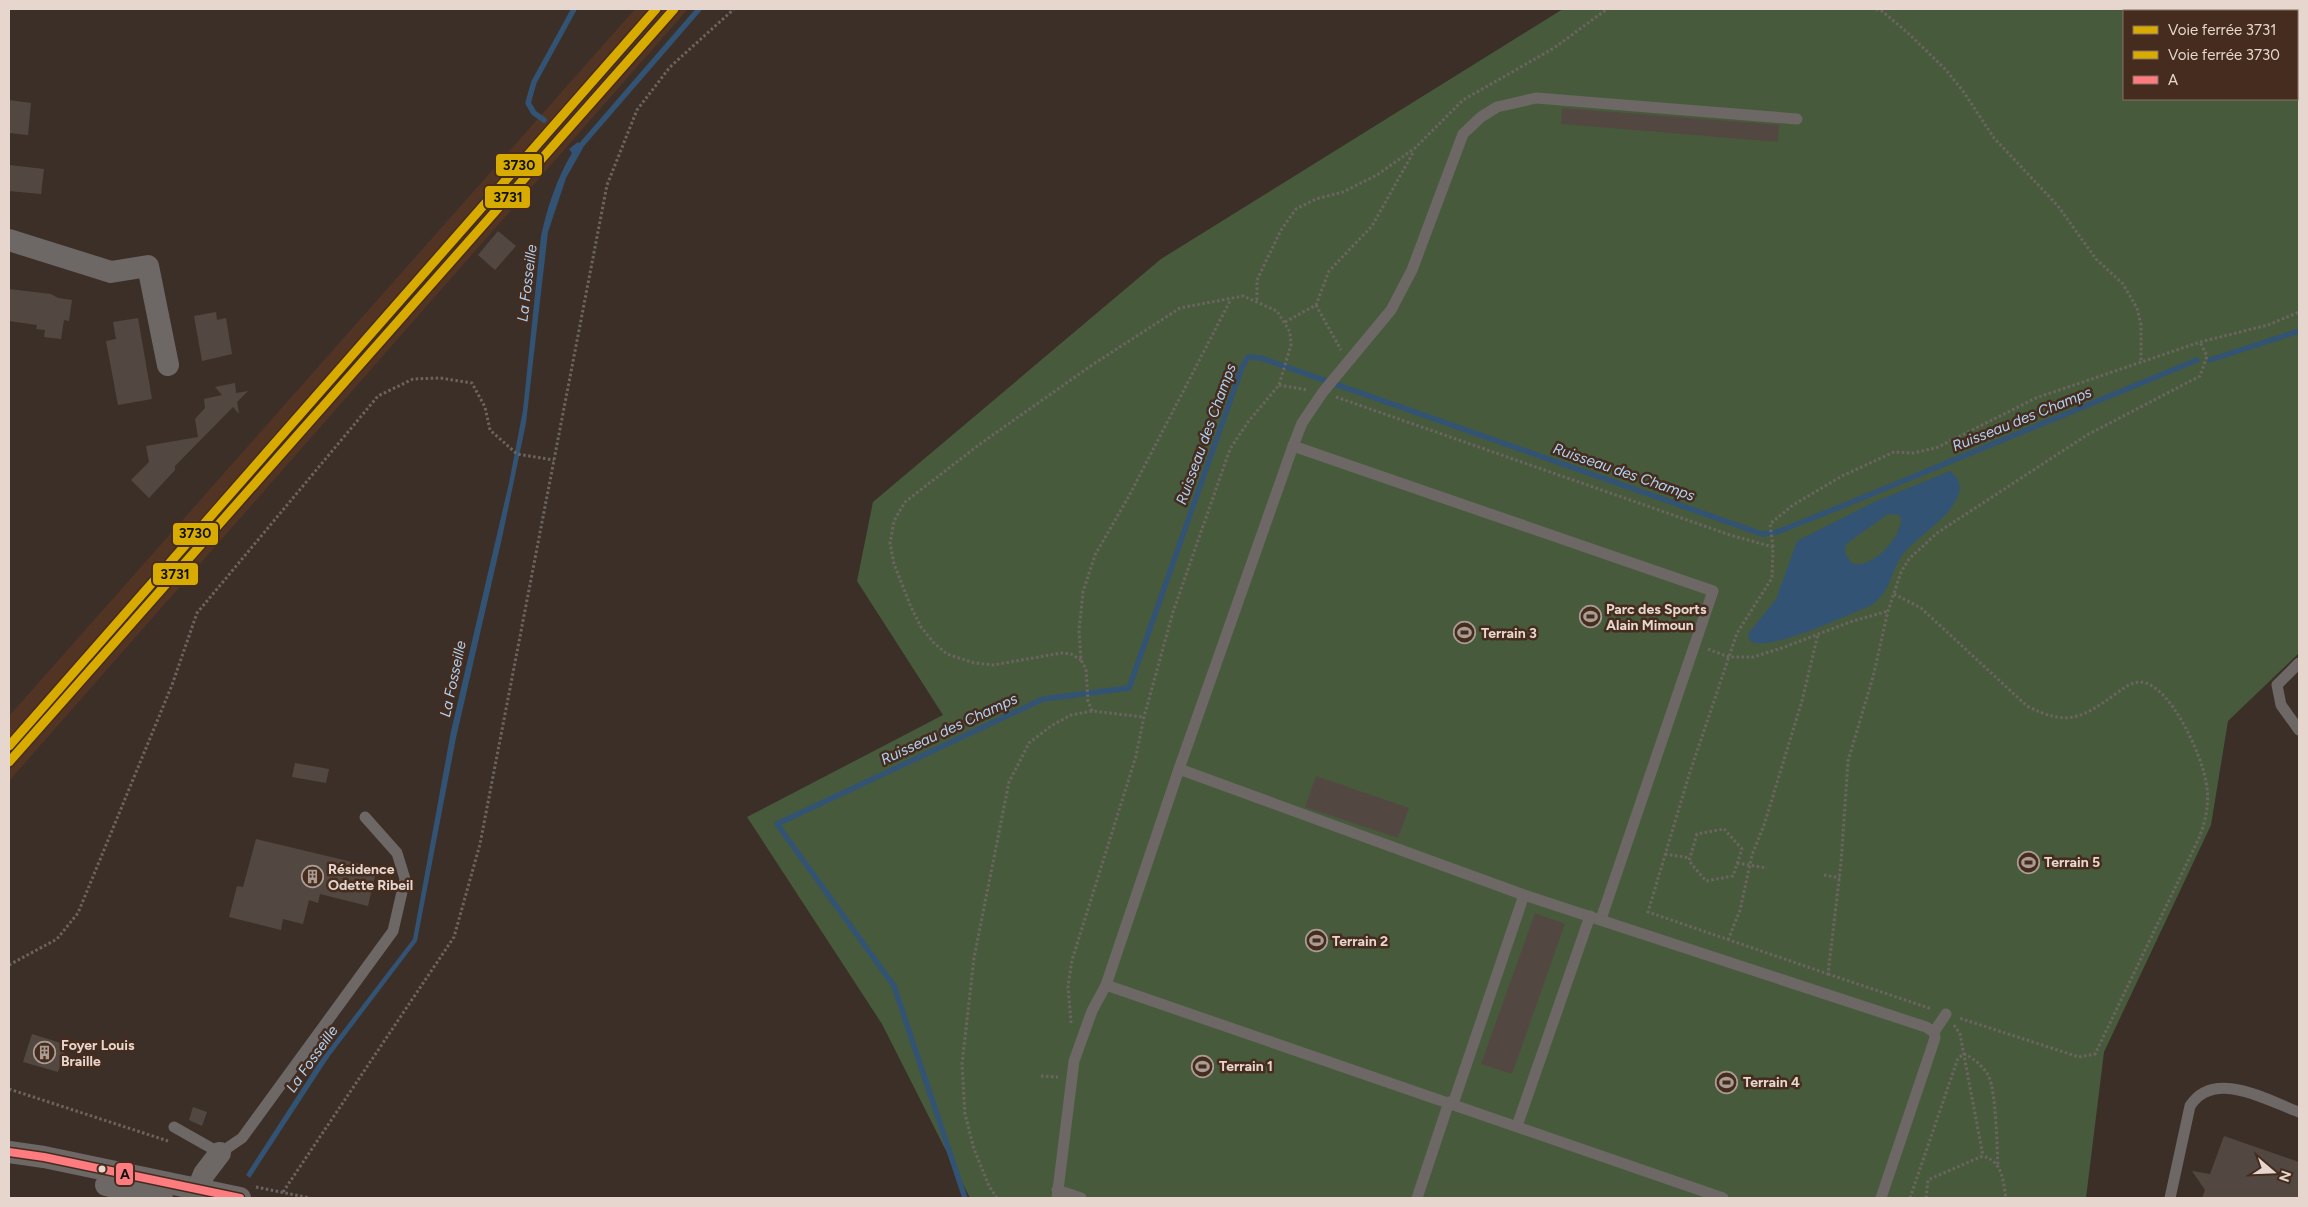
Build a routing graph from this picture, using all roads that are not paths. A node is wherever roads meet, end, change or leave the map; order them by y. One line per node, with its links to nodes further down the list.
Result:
1 (1798, 118): 4 (lane)
2 (9, 240): 3 (street)
3 (168, 365)
4 (1293, 446): 7 (lane); 10 (lane)
5 (2299, 663): 6 (lane)
6 (2299, 730)
7 (1179, 769): 9 (lane); 11 (lane)
8 (365, 817): 19 (lane)
9 (1524, 895): 10 (lane); 14 (lane)
10 (1596, 918): 13 (lane); 16 (lane)
11 (1106, 985): 14 (lane); 23 (lane)
12 (1946, 1014): 13 (lane)
13 (1934, 1032): 28 (lane)
14 (1451, 1103): 16 (lane); 26 (lane)
15 (2299, 1112): 29 (lane)
16 (1517, 1126): 27 (lane)
17 (174, 1127): 19 (lane)
18 (9, 1152): 21 (street)
19 (220, 1152): 21 (street); 22 (street)
20 (9, 1158): 24 (street)
21 (197, 1194): 22 (street)
22 (233, 1194)
23 (1057, 1194): 25 (lane)
24 (162, 1198)
25 (1081, 1198)
26 (1417, 1198)
27 (1723, 1198)
28 (1881, 1198)
29 (2170, 1198)

